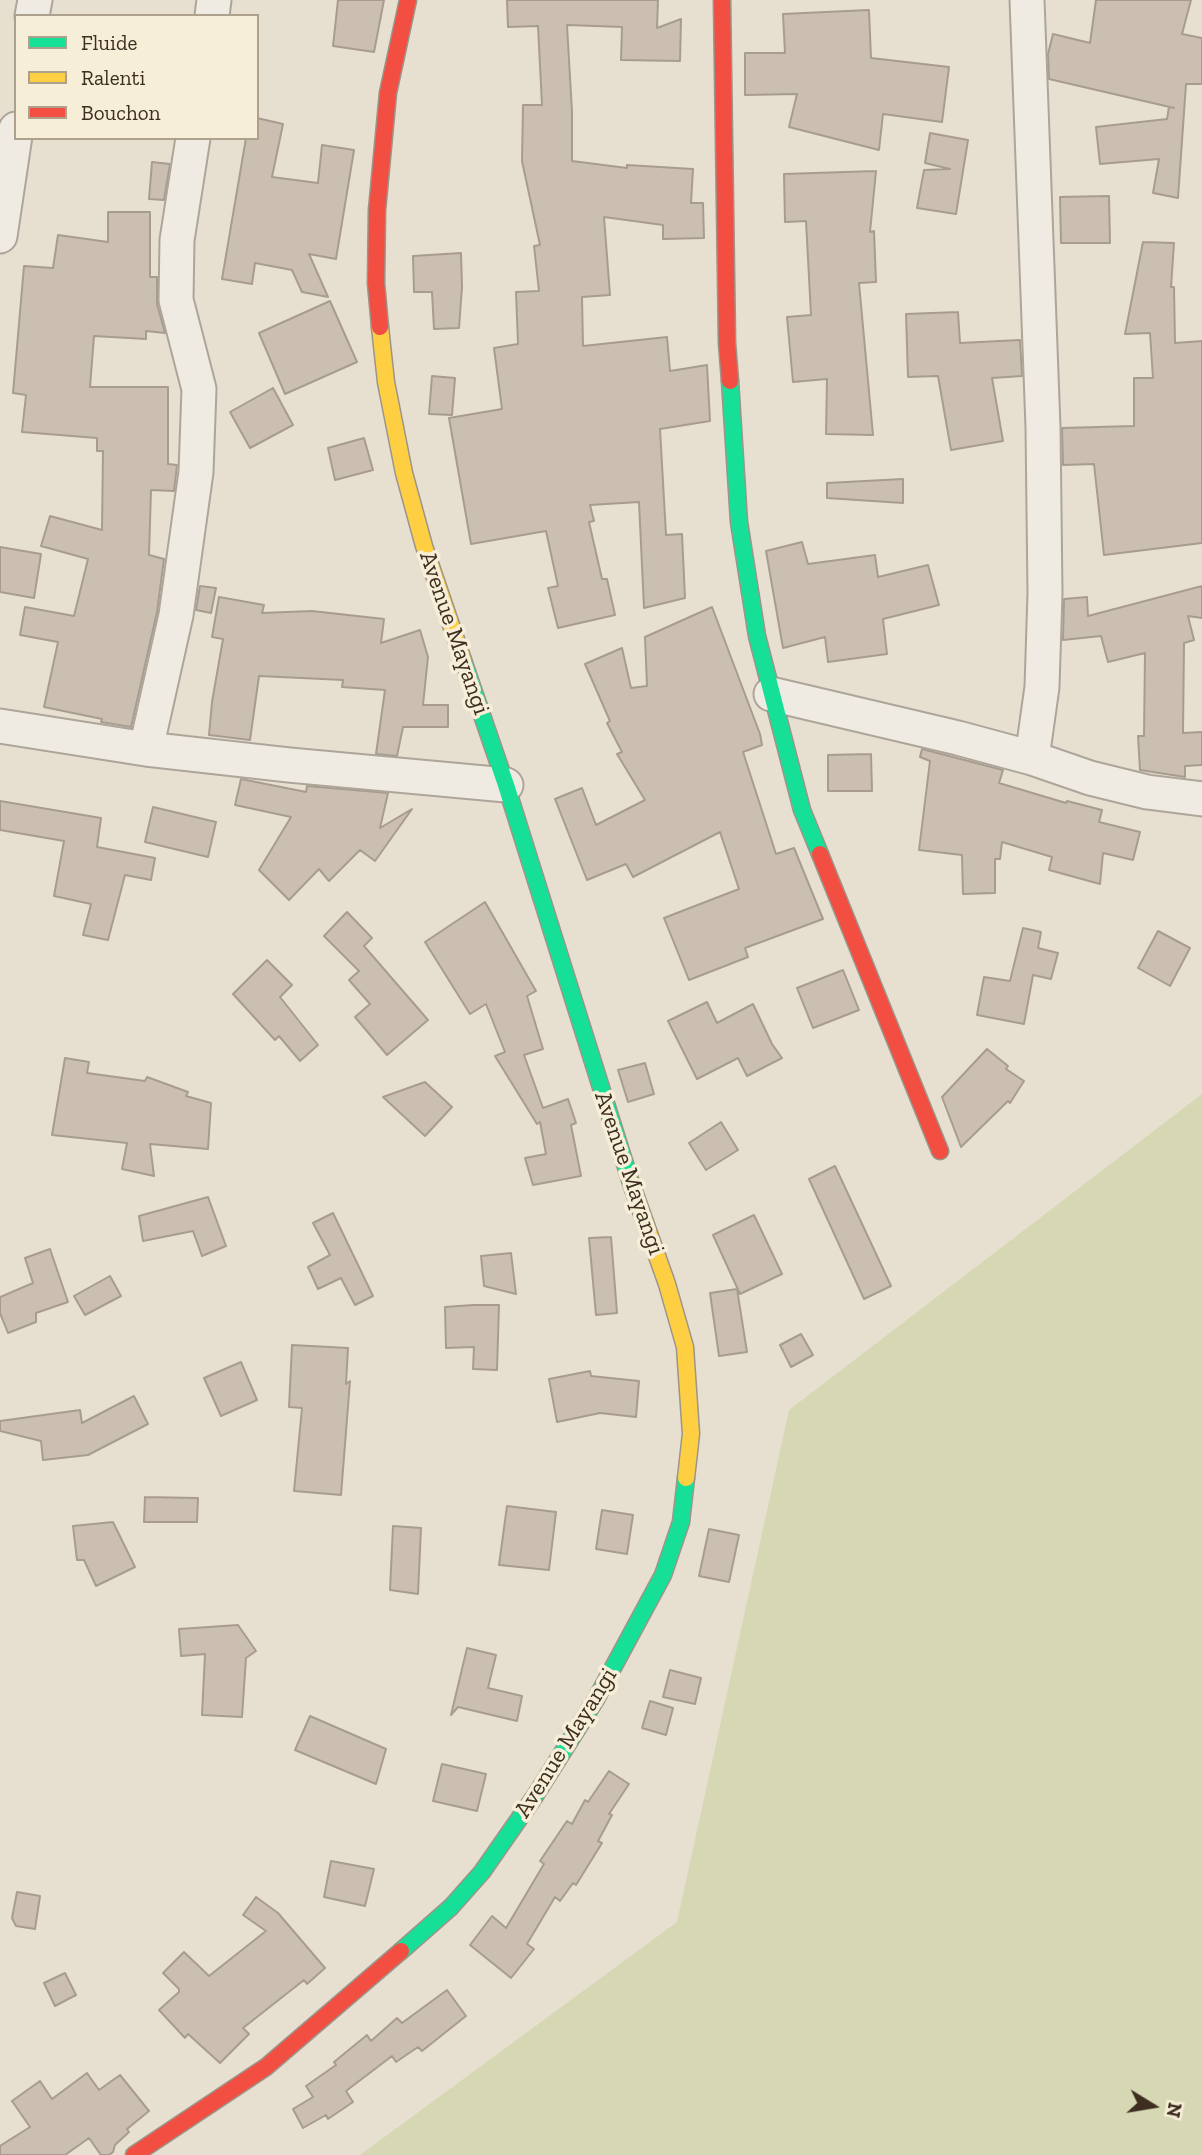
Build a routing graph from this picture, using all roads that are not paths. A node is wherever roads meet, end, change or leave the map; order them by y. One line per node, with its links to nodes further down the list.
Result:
1 (408, 0): 11 (street, Avenue Mayangi)
2 (722, 0): 7 (street)
3 (1027, 0): 10 (street)
4 (14, 140): 6 (street)
5 (193, 140): 9 (street)
6 (0, 236)
7 (771, 694): 10 (street); 13 (street)
8 (0, 726): 9 (street)
9 (146, 749): 11 (street)
10 (1032, 758): 12 (street)
11 (506, 785): 14 (street, Avenue Mayangi)
12 (1202, 799)
13 (940, 1151)
14 (134, 2155)

